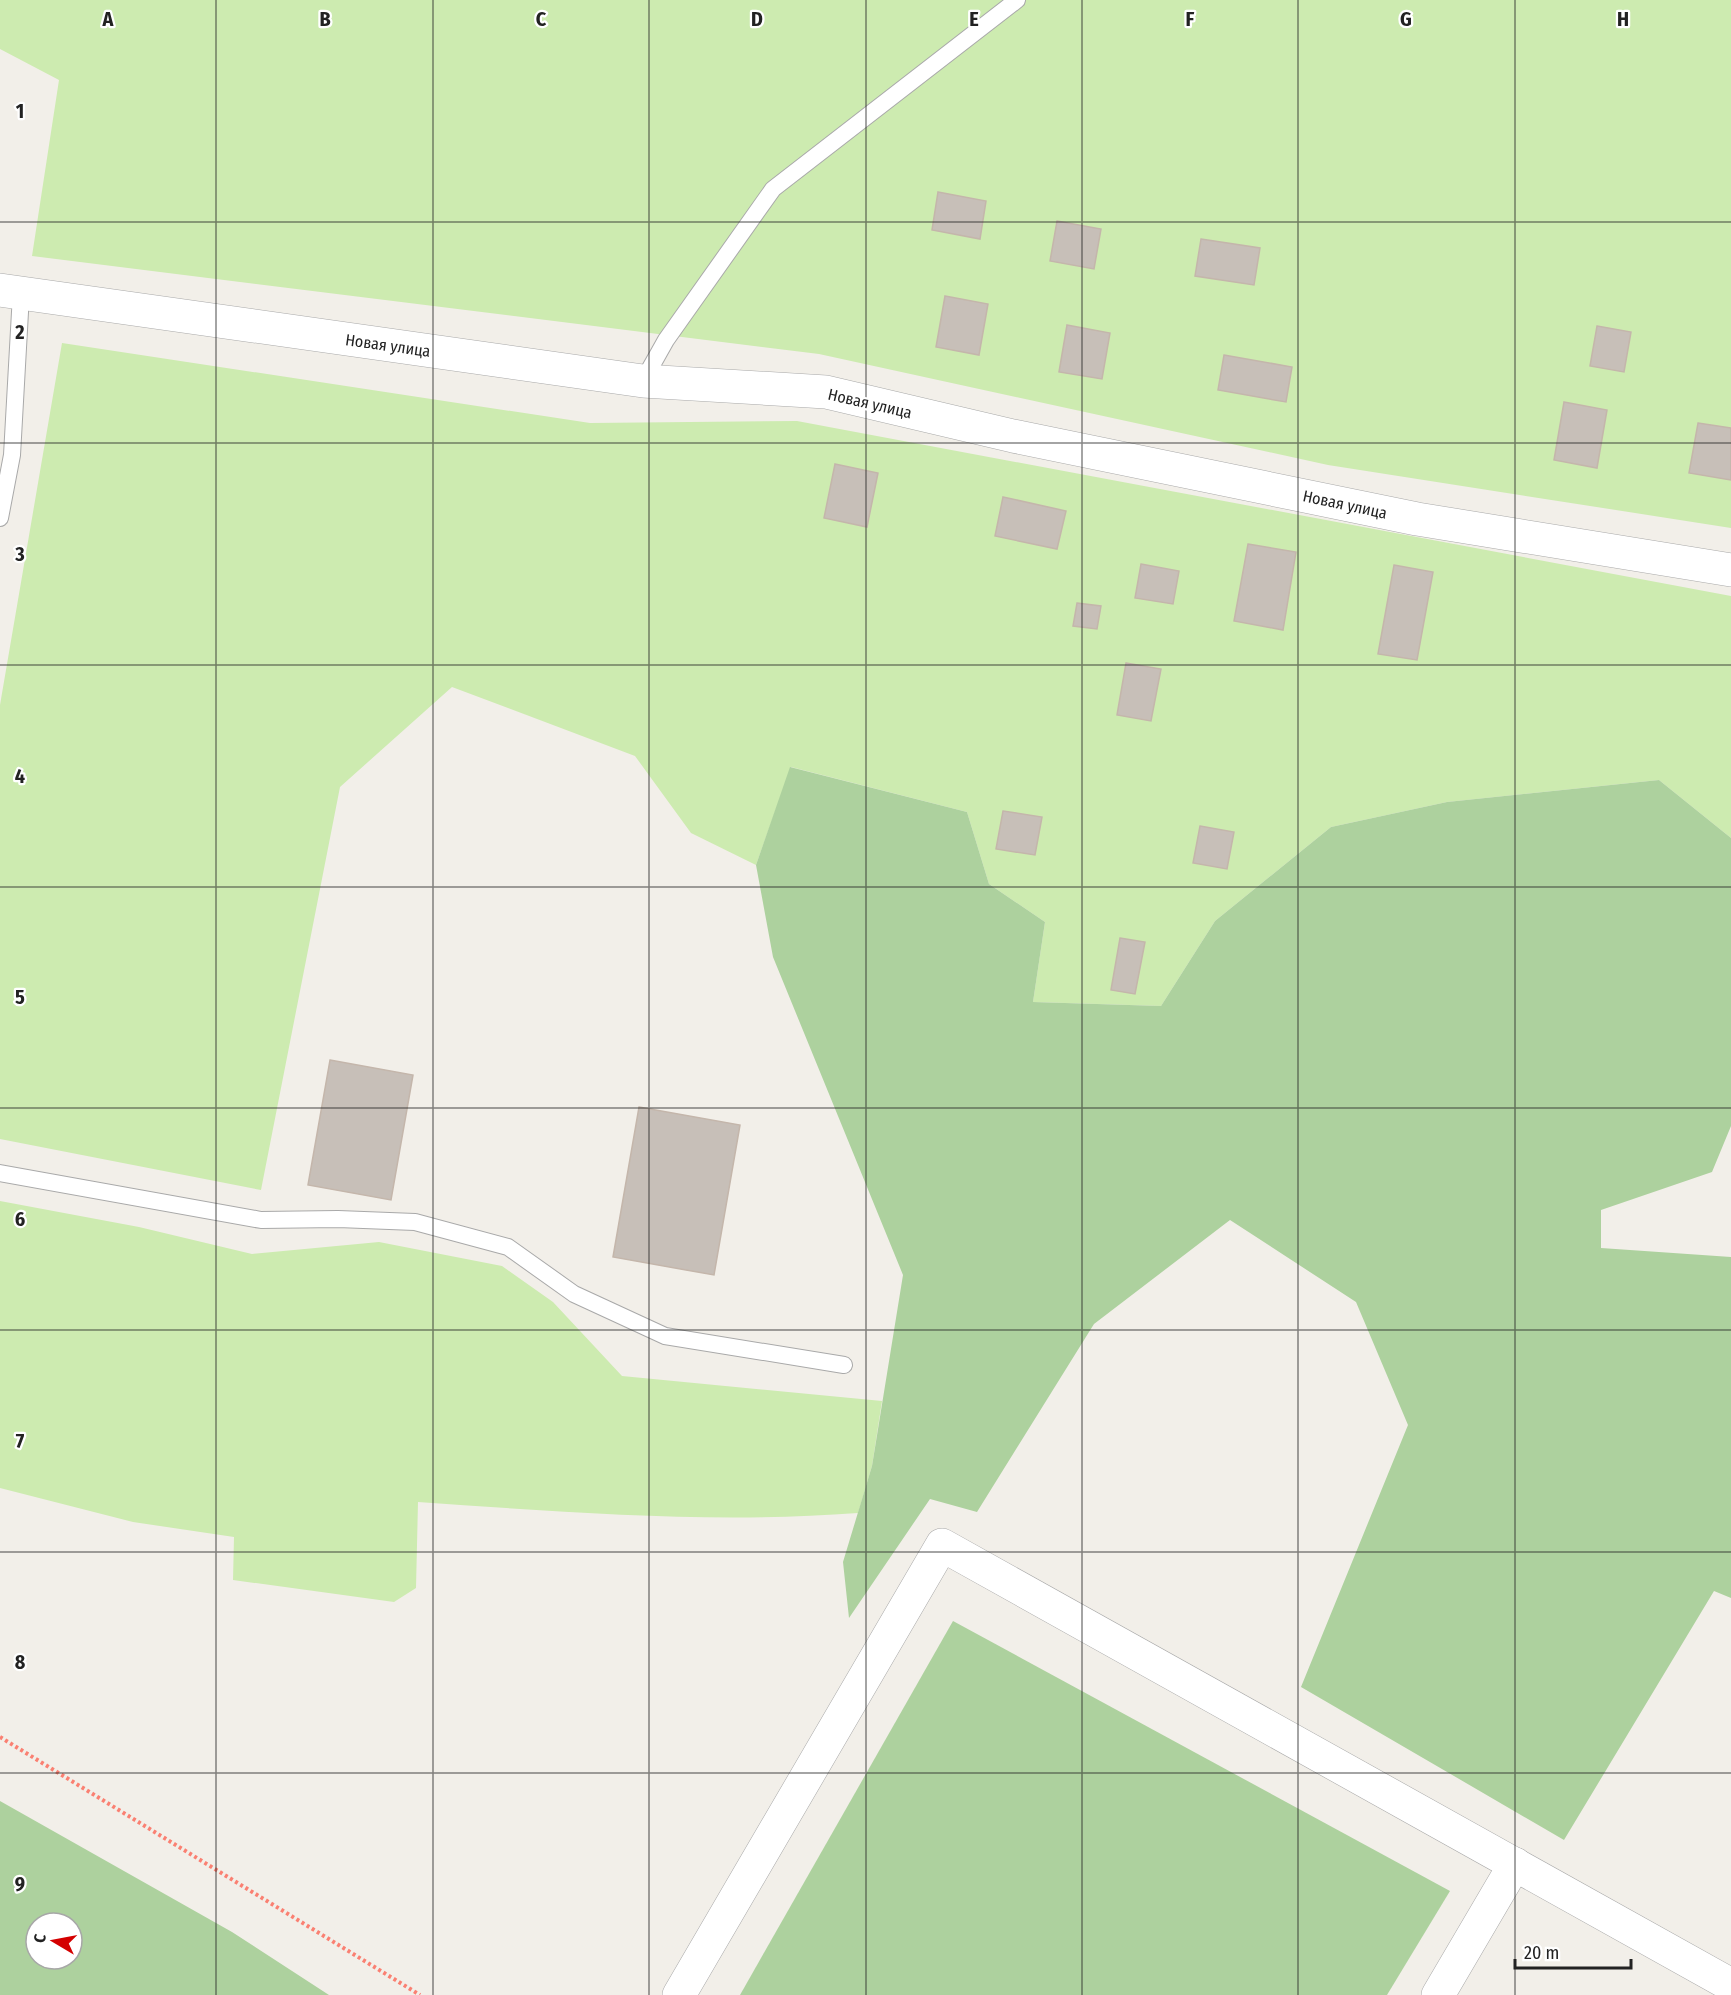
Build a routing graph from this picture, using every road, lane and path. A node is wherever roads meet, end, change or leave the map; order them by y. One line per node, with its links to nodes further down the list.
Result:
1 (1017, 0): 3 (lane)
2 (10, 292): 3 (street, Новая улица); 4 (lane)
3 (643, 381): 5 (street, Новая улица)
4 (0, 518)
5 (1731, 570)
6 (0, 1173): 7 (lane)
7 (844, 1365)
8 (0, 1737): 11 (path)
9 (1515, 1864): 10 (street); 12 (street); 13 (street)
10 (1731, 1985)
11 (420, 1995)
12 (679, 1995)
13 (1438, 1995)

